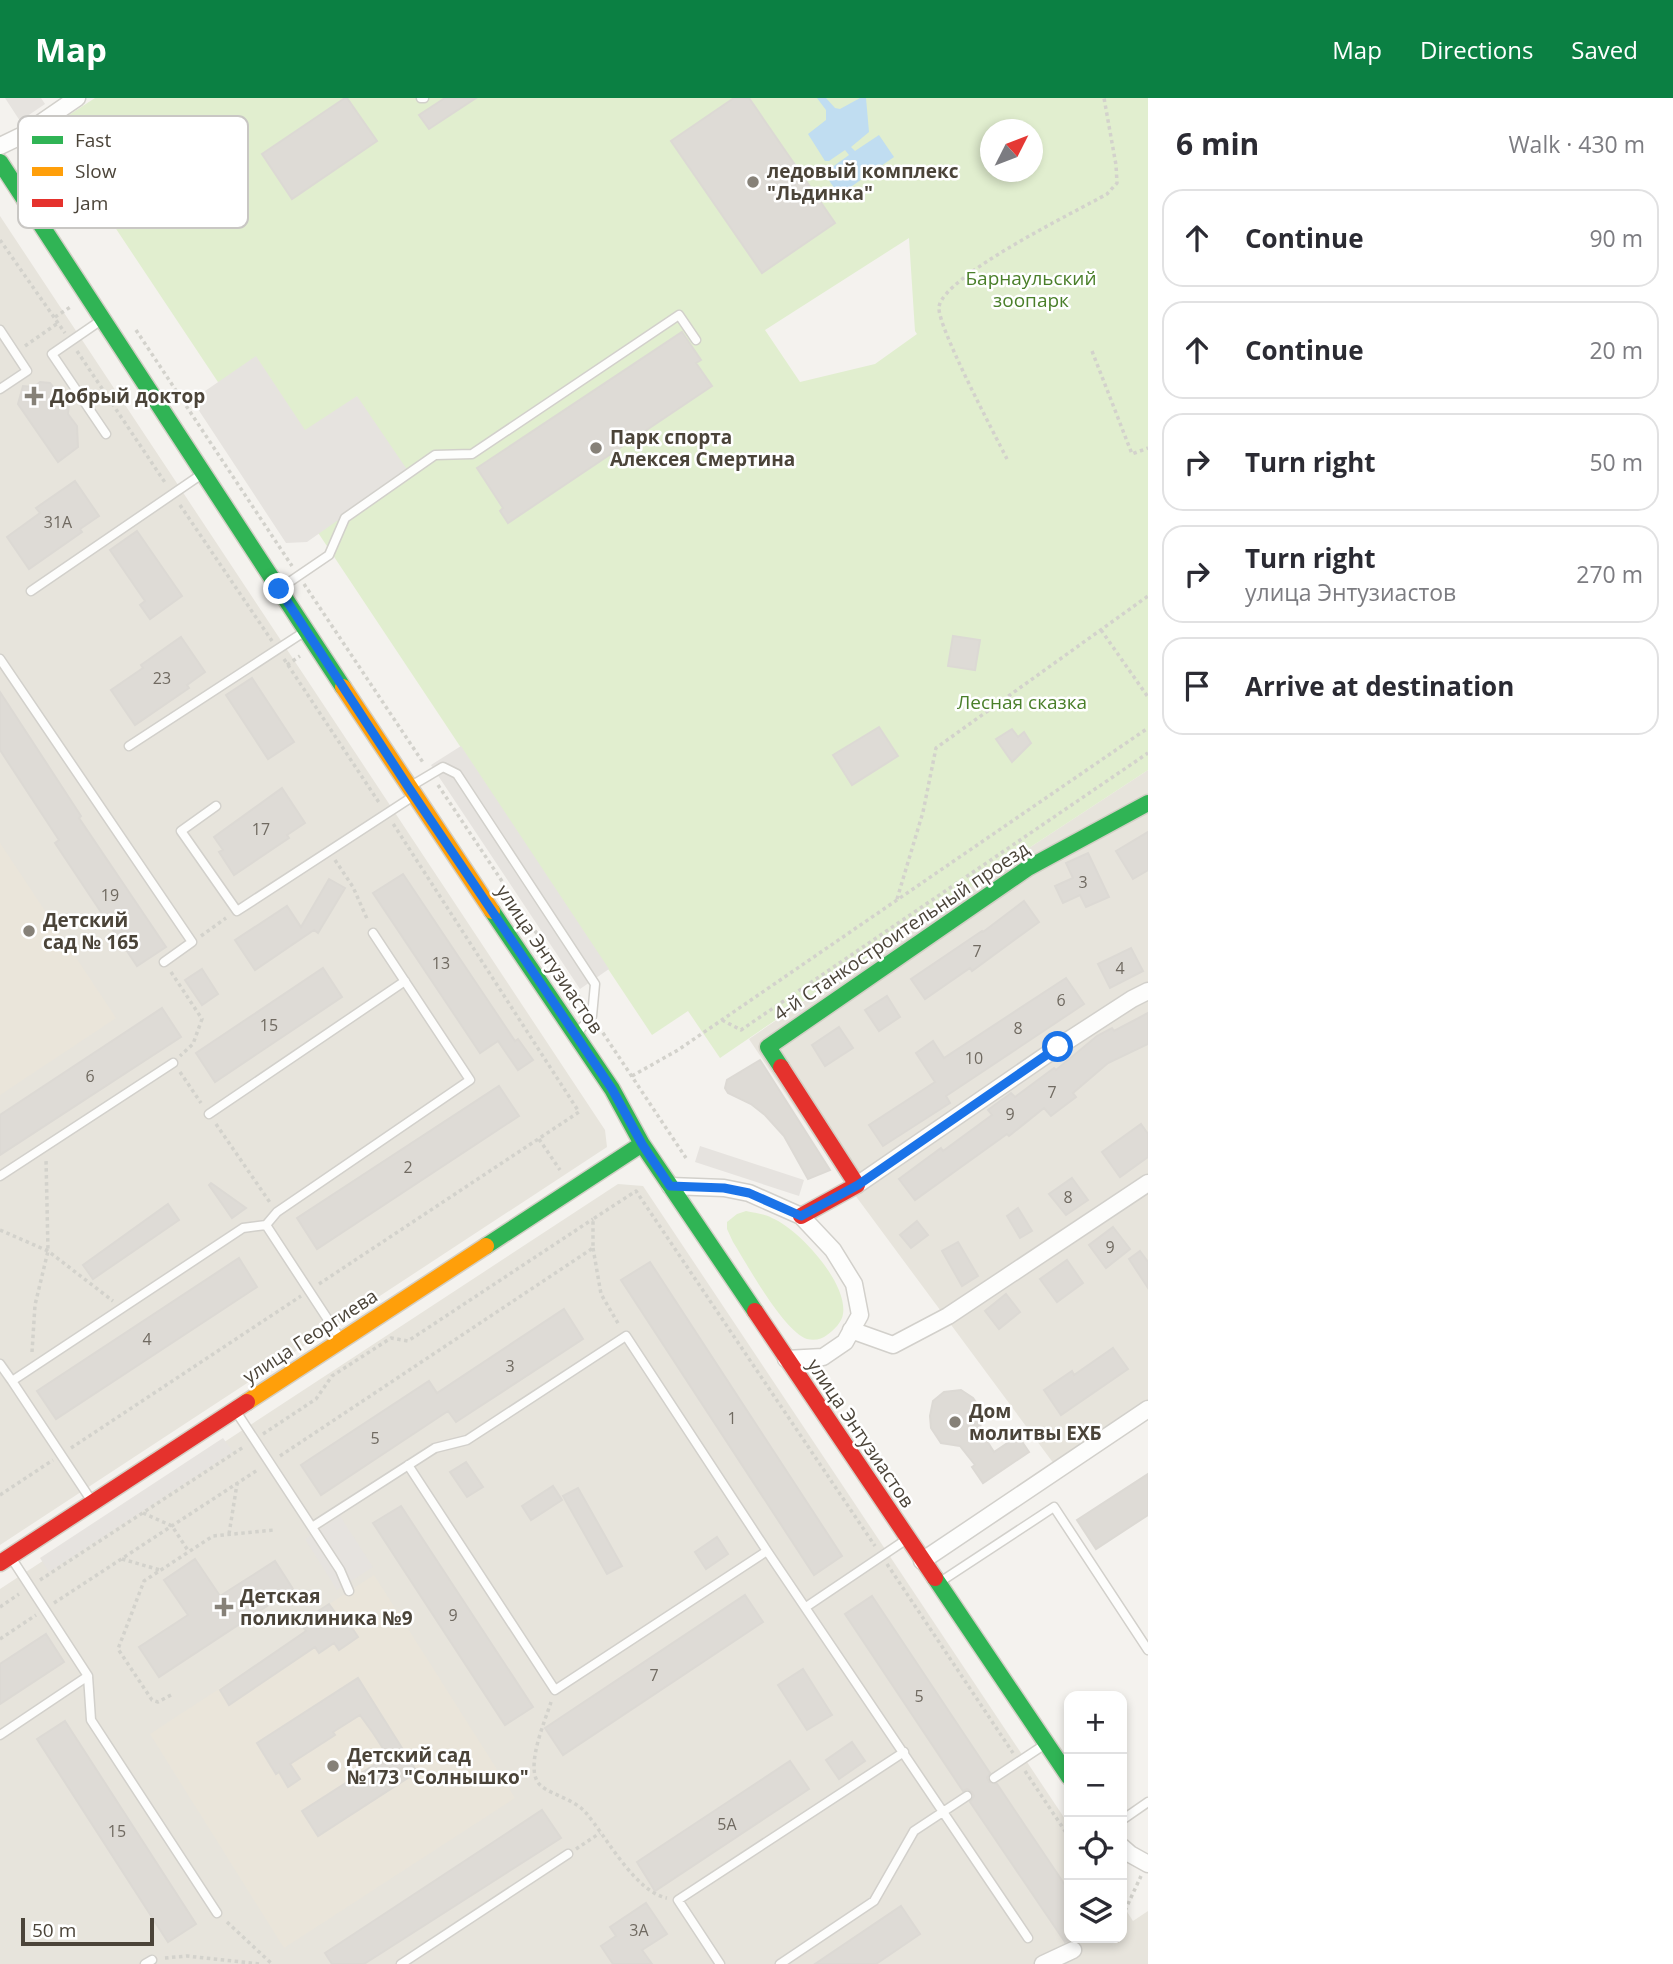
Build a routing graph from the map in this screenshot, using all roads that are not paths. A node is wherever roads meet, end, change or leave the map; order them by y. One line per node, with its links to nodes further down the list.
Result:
1 (77, 98): 2 (street)
2 (51, 116)
3 (18, 137): 4 (street)
4 (0, 146)
5 (0, 162): 6 (street, улица Энтузиастов)
6 (18, 189)
7 (43, 228): 8 (street, улица Энтузиастов)
8 (103, 319): 12 (lane); 13 (street, улица Энтузиастов)
9 (0, 330): 11 (lane)
10 (696, 340): 14 (lane)
11 (0, 389)
12 (106, 434)
13 (203, 473): 14 (street, улица Энтузиастов); 15 (lane)
14 (279, 589): 16 (street, улица Энтузиастов)
15 (31, 591)
16 (306, 631): 18 (lane); 19 (street, улица Энтузиастов)
17 (0, 659): 23 (lane)
18 (129, 746)
19 (411, 792): 21 (lane); 26 (street, улица Энтузиастов); 26 (lane)
20 (1148, 803): 32 (street, 4-й Станкостроительный проезд)
21 (216, 806)
22 (373, 933): 24 (lane)
23 (164, 962)
24 (405, 981): 28 (lane); 35 (lane)
25 (1148, 991): 32 (street)
26 (576, 1034): 29 (street, улица Энтузиастов)
27 (173, 1063): 30 (lane)
28 (209, 1114)
29 (642, 1144): 33 (street, улица Энтузиастов); 37 (street, улица Георгиева)
30 (0, 1176)
31 (1148, 1183): 36 (street)
32 (858, 1185): 34 (street)
33 (670, 1186): 34 (street); 38 (street, улица Энтузиастов)
34 (801, 1216): 36 (street)
35 (266, 1225): 37 (lane); 40 (lane)
36 (851, 1330): 38 (street)
37 (342, 1340): 42 (street, улица Георгиева)
38 (786, 1359): 46 (street, улица Энтузиастов)
39 (0, 1364): 40 (lane)
40 (12, 1381): 44 (lane)
41 (1148, 1409): 49 (street)
42 (235, 1410): 44 (street, улица Георгиева); 45 (lane)
43 (408, 1465): 45 (lane); 47 (lane); 47 (lane)
44 (92, 1503): 48 (street, улица Георгиева)
45 (312, 1527): 51 (lane)
46 (907, 1539): 49 (street, улица Энтузиастов); 52 (lane)
47 (767, 1551): 52 (lane)
48 (5, 1560): 54 (lane)
49 (922, 1561): 50 (street, улица Энтузиастов)
50 (937, 1584): 53 (lane); 56 (street, улица Энтузиастов)
51 (349, 1591)
52 (806, 1607): 57 (lane)
53 (1148, 1650)
54 (88, 1676): 55 (lane); 67 (lane)
55 (0, 1735)
56 (1046, 1744): 58 (street, улица Энтузиастов); 59 (lane)
57 (904, 1752): 62 (lane); 71 (lane)
58 (1064, 1770)
59 (994, 1778)
60 (967, 1796): 62 (lane)
61 (1148, 1802): 63 (lane)
62 (943, 1812): 68 (lane); 72 (lane)
63 (1125, 1817)
64 (1127, 1850): 66 (street)
65 (568, 1854): 70 (lane)
66 (1147, 1864)
67 (217, 1913)
68 (1028, 1938)
69 (1073, 1950): 73 (street)
70 (401, 1964)
71 (720, 1964)
72 (780, 1964)
73 (1043, 1964)

